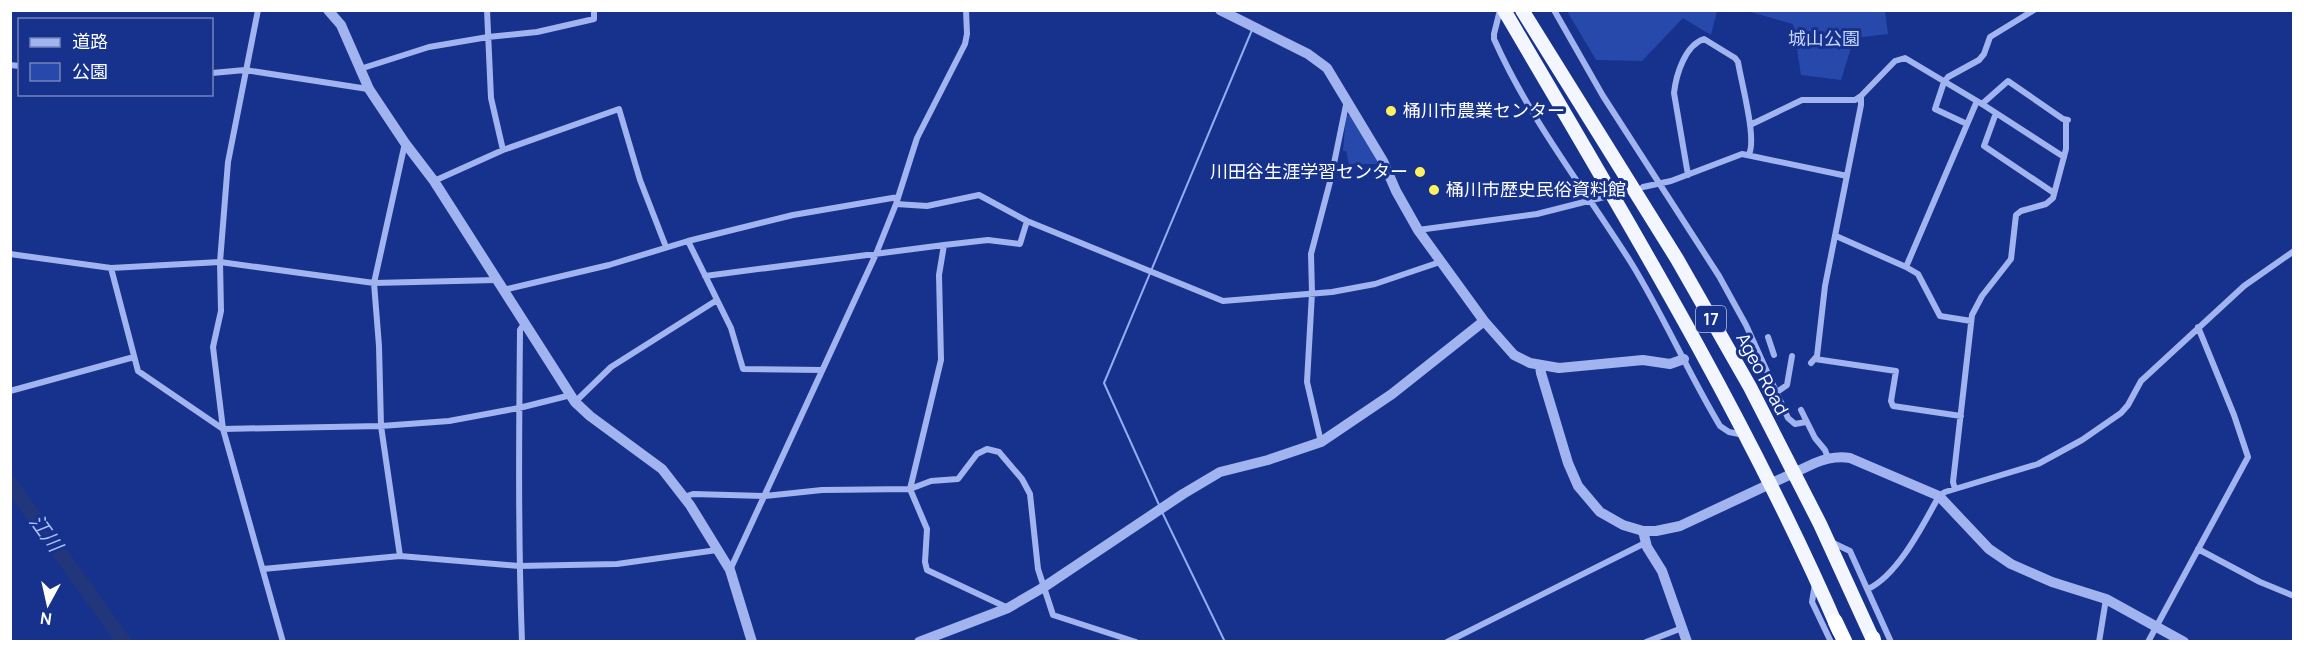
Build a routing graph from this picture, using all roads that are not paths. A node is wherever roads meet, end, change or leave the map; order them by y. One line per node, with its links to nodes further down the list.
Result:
1 (258, 10): 13 (street)
2 (328, 10): 12 (street)
3 (487, 10): 11 (street)
4 (594, 10): 11 (street)
5 (966, 10): 34 (street)
6 (1220, 10): 18 (street)
7 (1502, 10): 35 (street); 75 (highway, 17)
8 (1522, 10): 78 (highway, Ageo Road / 17)
9 (1554, 10): 30 (street)
10 (2034, 10): 15 (street)
11 (488, 37): 12 (street); 24 (street)
12 (360, 69): 16 (street)
13 (245, 70): 14 (street); 16 (street); 45 (street)
14 (213, 73)
15 (1944, 82): 17 (street); 19 (street); 21 (street)
16 (369, 89): 23 (street)
17 (1861, 96): 22 (street); 28 (street)
18 (1347, 99): 37 (street); 53 (street)
19 (1979, 102): 20 (street); 21 (street); 26 (street)
20 (1996, 113): 26 (street); 32 (street)
21 (1967, 124): 47 (street)
22 (1750, 125): 25 (street); 27 (street)
23 (405, 143): 29 (street); 51 (street)
24 (503, 150): 29 (street); 41 (street)
25 (1749, 154): 27 (street); 28 (street)
26 (2064, 157): 32 (street)
27 (1688, 174): 30 (street)
28 (1847, 176): 38 (street)
29 (434, 182): 50 (street)
30 (1660, 183): 31 (street); 67 (street)
31 (1643, 187)
32 (2054, 192): 56 (street)
33 (1604, 197): 35 (street)
34 (897, 200): 36 (street); 39 (street); 44 (street)
35 (1590, 201): 37 (street); 63 (street)
36 (1027, 221): 40 (street); 53 (street)
37 (1418, 230): 46 (street)
38 (1836, 236): 47 (street); 71 (street)
39 (688, 241): 41 (street); 49 (street)
40 (944, 245): 44 (street); 80 (street)
41 (666, 247): 52 (street)
42 (2294, 251): 58 (street)
43 (10, 254): 48 (street)
44 (876, 254): 49 (street); 65 (street)
45 (220, 262): 48 (street); 51 (street); 74 (street)
46 (1440, 262): 53 (street); 55 (street)
47 (1906, 267): 56 (street)
48 (111, 268): 62 (street)
49 (705, 276): 54 (street)
50 (496, 280): 51 (street); 52 (street)
51 (374, 283): 73 (street)
52 (502, 290): 57 (street)
53 (1312, 293): 76 (street)
54 (717, 300): 65 (street); 68 (street)
55 (1484, 321): 64 (street); 76 (street)
56 (1971, 321): 71 (street)
57 (524, 324): 68 (street); 69 (street)
58 (2198, 327): 81 (street); 87 (street)
59 (1768, 337): 60 (street)
60 (1774, 355)
61 (1792, 356): 67 (street)
62 (134, 357): 66 (street); 74 (street)
63 (1684, 359): 64 (street); 75 (street)
64 (1540, 366): 85 (street)
65 (822, 370): 82 (street)
66 (10, 391)
67 (1778, 392): 72 (street)
68 (573, 398): 69 (street); 84 (street)
69 (519, 408): 73 (street); 90 (street)
70 (1801, 410): 72 (street)
71 (1961, 416): 81 (street)
72 (1806, 422): 77 (street)
73 (381, 426): 74 (street); 89 (street)
74 (223, 429): 91 (street)
75 (1744, 435): 79 (highway, 17)
76 (1321, 442): 94 (street)
77 (1828, 458): 78 (street); 83 (street)
78 (1793, 474): 79 (street); 86 (highway, Ageo Road / 17)
79 (1769, 485): 85 (street); 93 (highway, 17)
80 (910, 489): 82 (street); 94 (street); 98 (street)
81 (1955, 489): 83 (street)
82 (765, 496): 84 (street); 92 (street)
83 (1939, 496): 95 (street); 97 (street)
84 (684, 497): 88 (street)
85 (1644, 537): 101 (street); 108 (street)
86 (1828, 541): 95 (street); 102 (highway, Ageo Road / 17)
87 (2198, 549): 96 (street); 100 (street)
88 (717, 550): 90 (street); 92 (street)
89 (400, 556): 90 (street); 91 (street)
90 (519, 566): 104 (street)
91 (263, 569): 103 (street)
92 (730, 570): 105 (street)
93 (1816, 581): 99 (highway, 17); 111 (street)
94 (1044, 587): 98 (street); 107 (street)
95 (1868, 589): 113 (street)
96 (2294, 596)
97 (2106, 599): 100 (street); 114 (street)
98 (1008, 608): 106 (street)
99 (1835, 621): 112 (highway)
100 (2156, 626): 115 (street); 116 (street)
101 (1682, 628): 109 (street); 110 (street)
102 (1874, 640)
103 (283, 642)
104 (522, 642)
105 (752, 642)
106 (919, 642)
107 (1136, 642)
108 (1446, 642)
109 (1646, 642)
110 (1687, 642)
111 (1831, 642)
112 (1844, 642)
113 (1891, 642)
114 (2099, 642)
115 (2148, 642)
116 (2184, 642)

